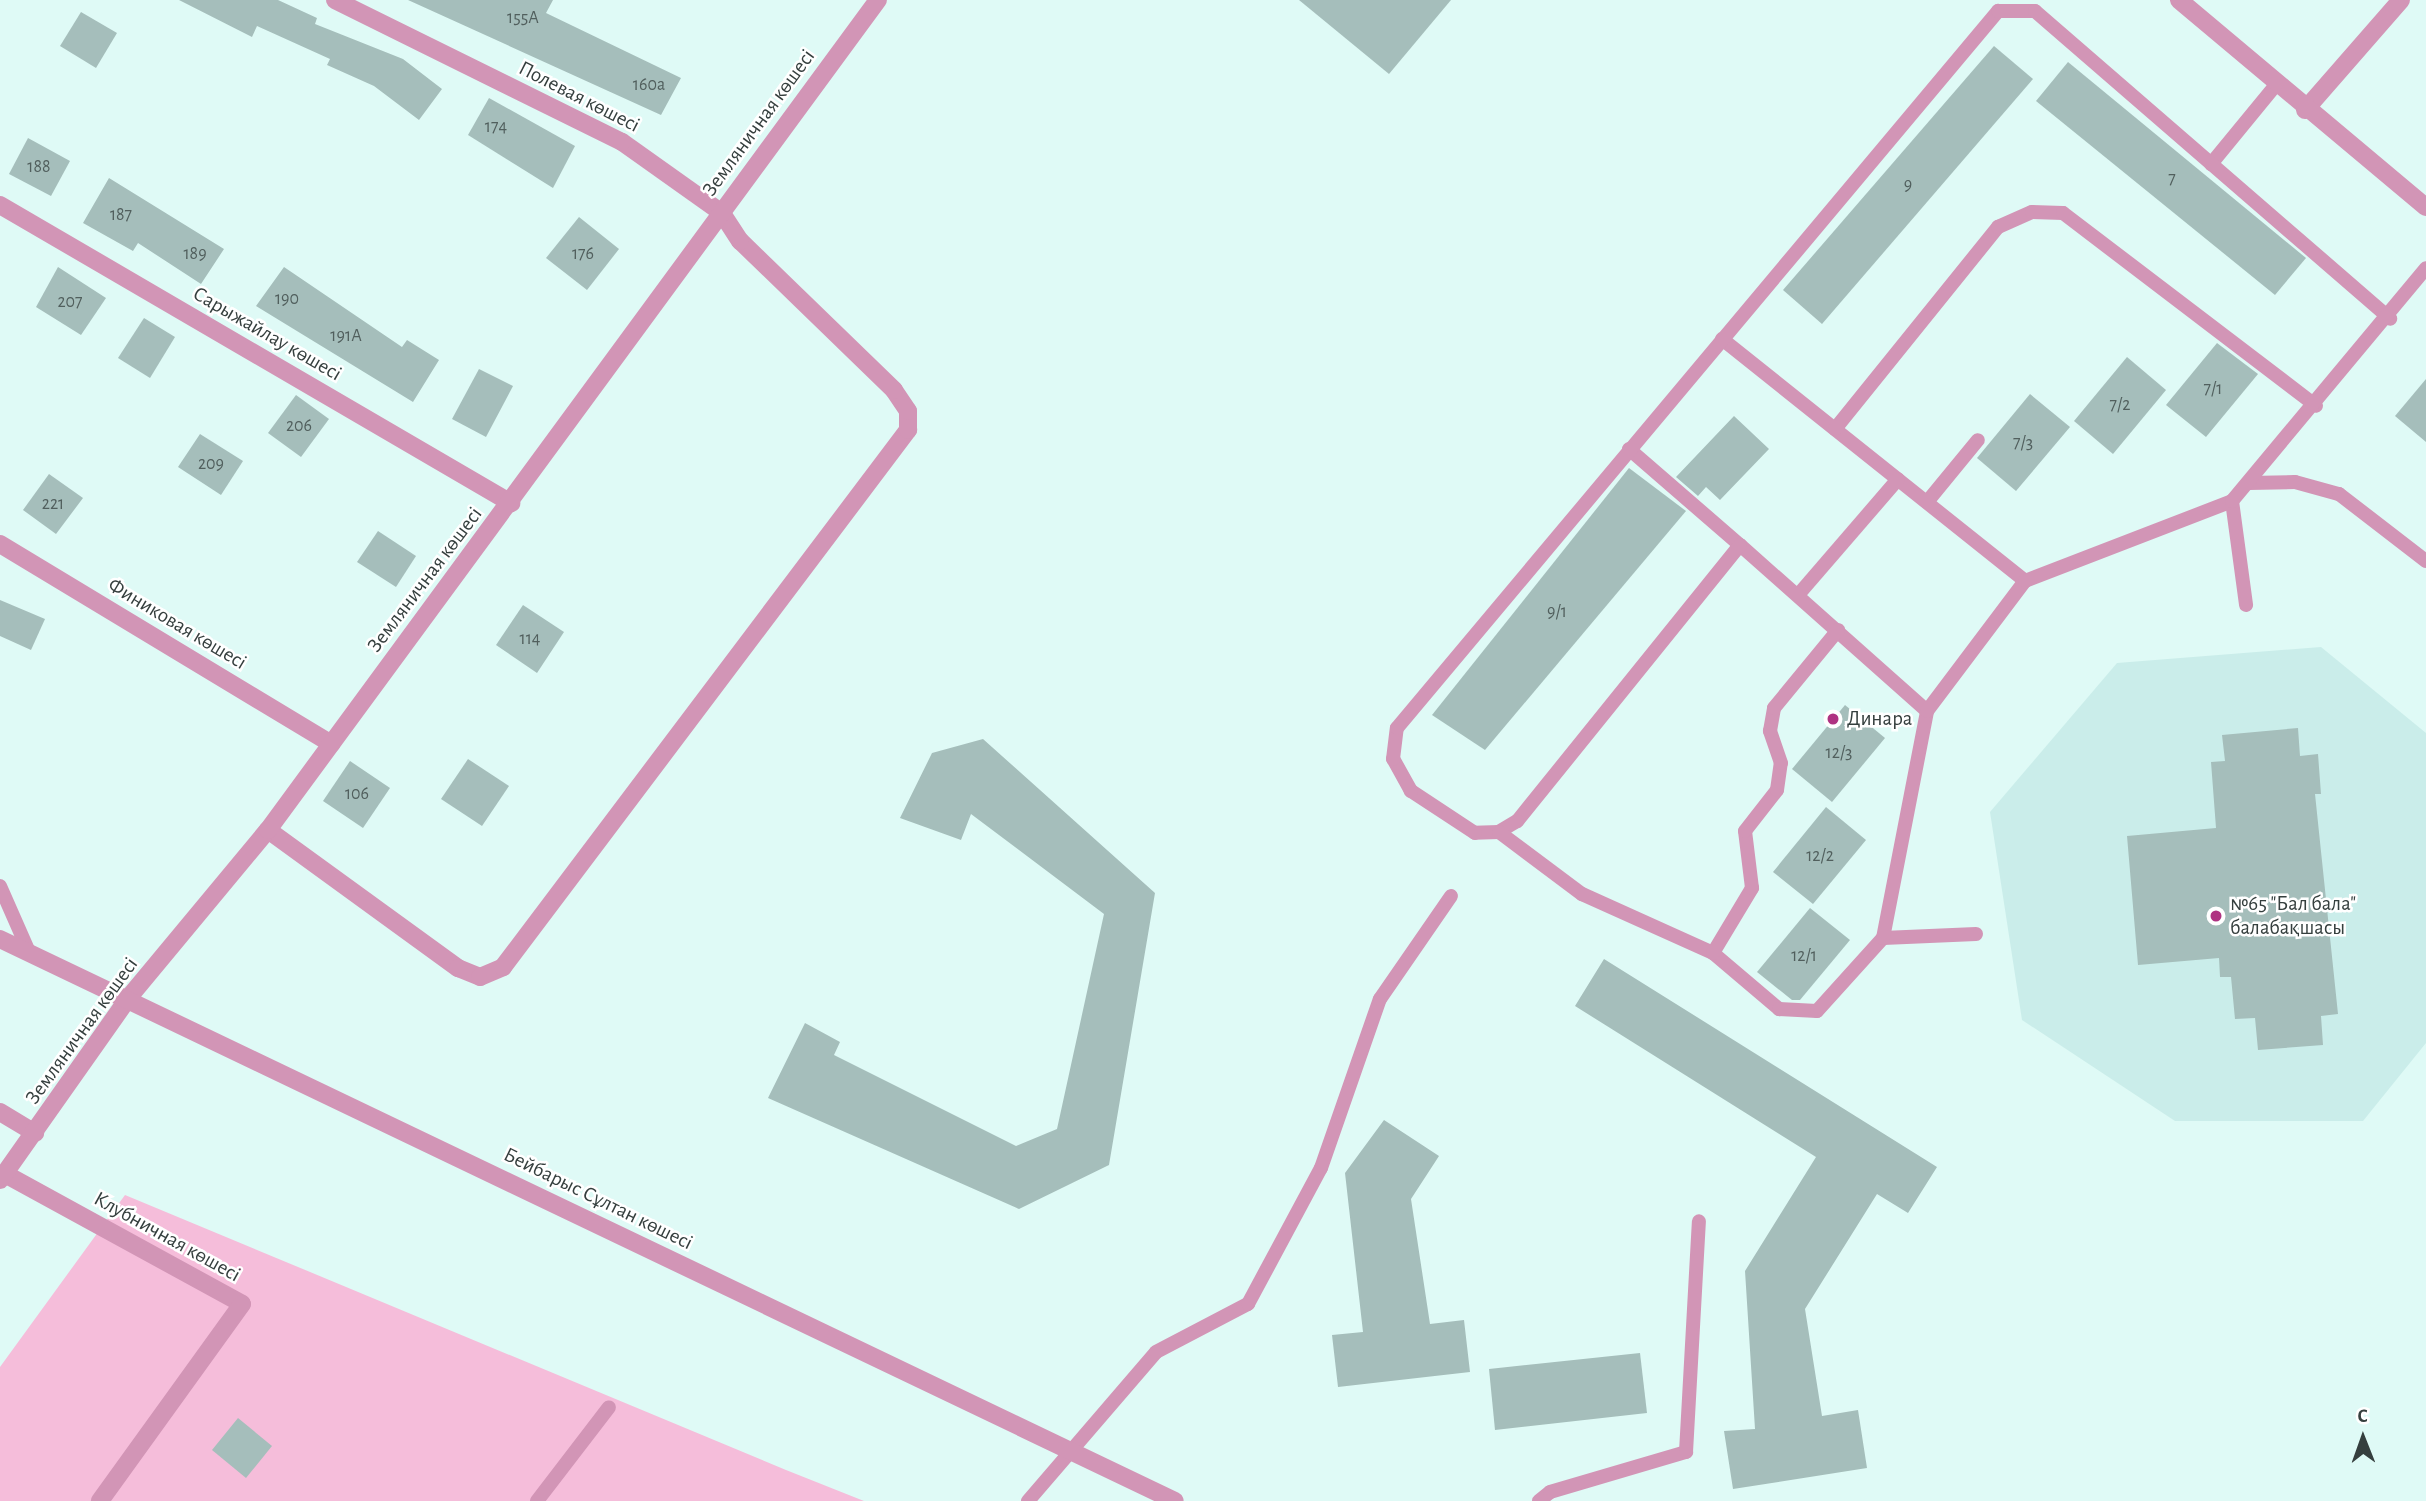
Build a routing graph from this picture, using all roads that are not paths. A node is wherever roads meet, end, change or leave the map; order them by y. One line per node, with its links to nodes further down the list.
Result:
1 (335, 0): 11 (street, Полевая көшесі)
2 (878, 0): 11 (street, Земляничная көшесі)
3 (2179, 0): 6 (street)
4 (2401, 0): 7 (street)
5 (2039, 5): 8 (lane); 14 (lane)
6 (2276, 85): 7 (street); 8 (lane)
7 (2305, 110): 10 (street)
8 (2211, 164): 13 (lane)
9 (0, 205): 23 (street, Сарыжайлау көшесі)
10 (2426, 207)
11 (722, 213): 23 (street, Земляничная көшесі); 33 (street, Полевая көшесі)
12 (2426, 268): 13 (lane)
13 (2390, 319): 15 (lane)
14 (1722, 339): 16 (lane); 18 (lane)
15 (2315, 406): 16 (lane); 20 (lane)
16 (1835, 429): 19 (lane)
17 (1978, 440): 22 (lane)
18 (1629, 449): 25 (lane); 34 (lane)
19 (1898, 479): 22 (lane); 28 (lane)
20 (2249, 483): 21 (lane); 26 (lane)
21 (2232, 501): 27 (lane); 29 (lane)
22 (1927, 502): 27 (lane)
23 (511, 503): 32 (street, Земляничная көшесі)
24 (0, 544): 32 (street, Финиковая көшесі)
25 (1740, 545): 28 (lane); 34 (lane)
26 (2426, 561)
27 (2025, 581): 31 (lane)
28 (1798, 595): 30 (lane)
29 (2246, 604)
30 (1838, 630): 31 (lane); 41 (lane)
31 (1927, 711): 38 (lane)
32 (331, 744): 33 (street, Земляничная көшесі)
33 (268, 830): 42 (street, Земляничная көшесі)
34 (1499, 832): 41 (lane)
35 (0, 886): 40 (lane)
36 (1451, 896): 48 (lane)
37 (1976, 934): 38 (lane)
38 (1883, 938): 41 (lane)
39 (0, 939): 40 (street, Бейбарыс Сұлтан көшесі)
40 (29, 952): 42 (street, Бейбарыс Сұлтан көшесі)
41 (1713, 953)
42 (130, 996): 44 (street, Земляничная көшесі); 48 (street, Бейбарыс Сұлтан көшесі)
43 (0, 1112): 44 (street)
44 (36, 1133): 45 (street, Земляничная көшесі)
45 (2, 1177): 49 (street, Клубничная көшесі)
46 (1699, 1221): 53 (lane)
47 (609, 1407): 50 (lane)
48 (1065, 1452): 51 (lane); 52 (street, Бейбарыс Сұлтан көшесі)
49 (100, 1501)
50 (537, 1501)
51 (1028, 1501)
52 (1175, 1501)
53 (1539, 1501)

